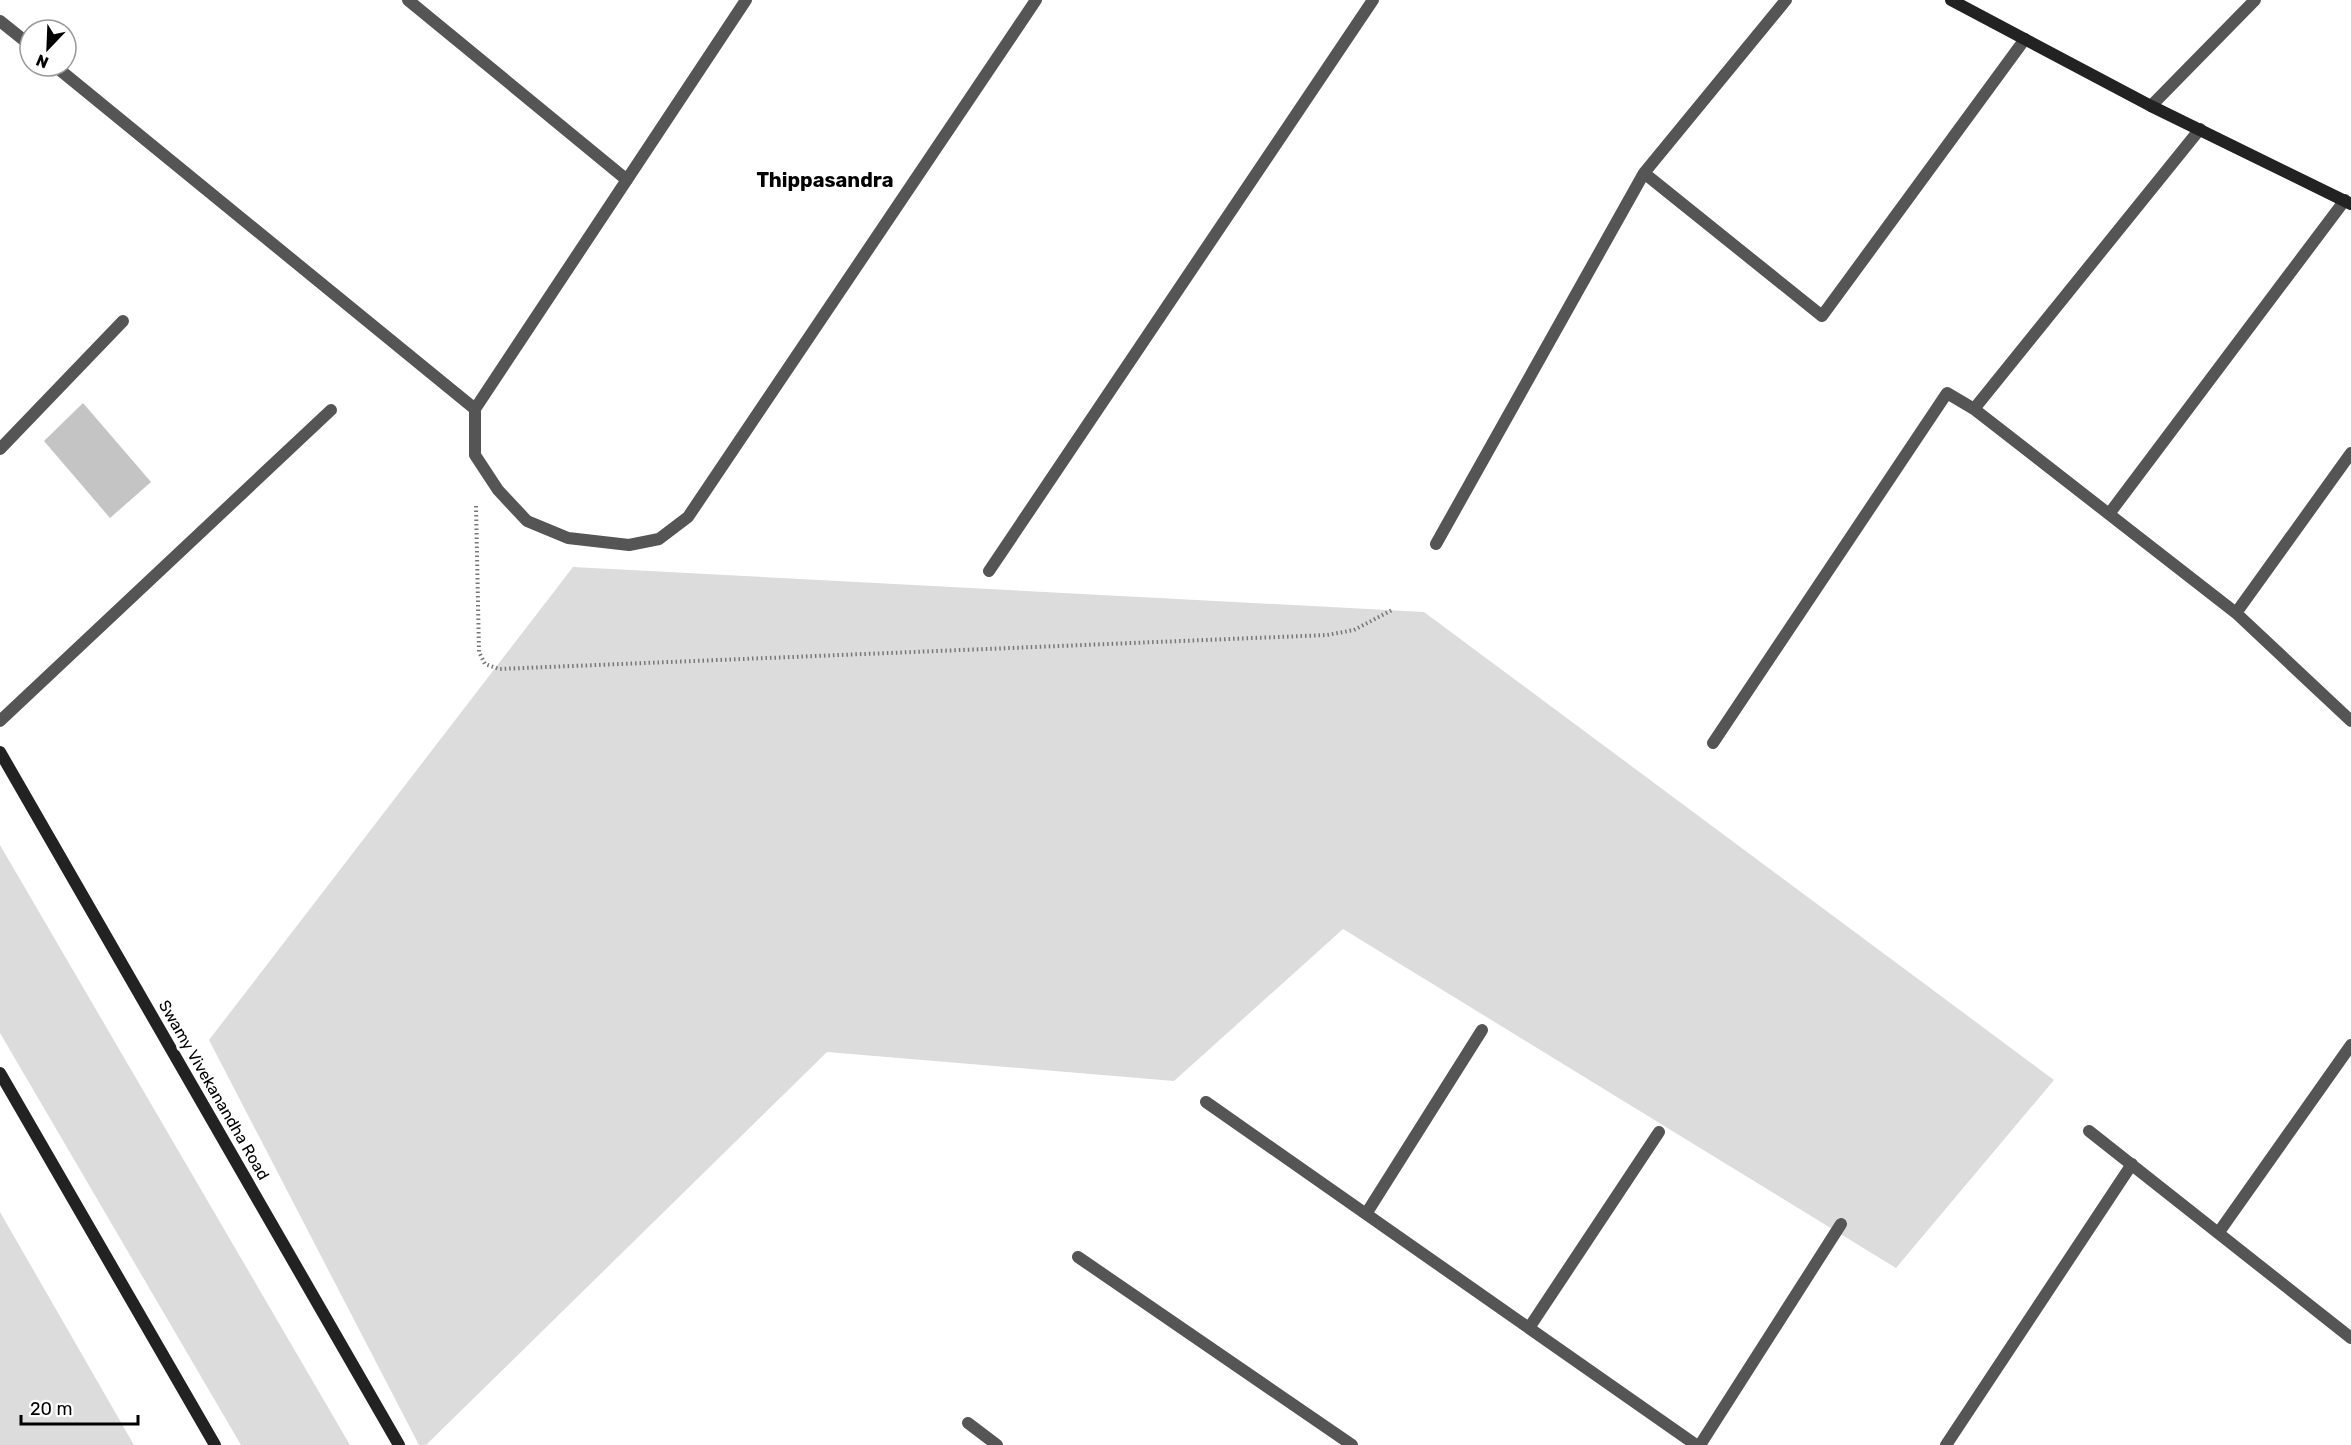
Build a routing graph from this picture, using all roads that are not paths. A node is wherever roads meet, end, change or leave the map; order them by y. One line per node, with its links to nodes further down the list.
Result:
1 (408, 0): 15 (street)
2 (746, 0): 15 (street)
3 (1036, 0): 18 (street)
4 (1373, 0): 25 (street)
5 (1786, 0): 14 (street)
6 (1951, 0): 10 (main road)
7 (2255, 0): 12 (street)
8 (0, 21): 9 (street)
9 (18, 35)
10 (2025, 39): 12 (main road); 14 (street)
11 (70, 78): 18 (street)
12 (2151, 106): 13 (main road)
13 (2200, 129): 16 (main road); 20 (street)
14 (1644, 173): 24 (street)
15 (627, 180): 18 (street)
16 (2348, 202): 23 (street)
17 (123, 321): 21 (street)
18 (475, 409)
19 (331, 410): 28 (street)
20 (1974, 410): 23 (street); 29 (street)
21 (0, 449)
22 (2351, 453): 26 (street)
23 (2109, 514): 26 (street)
24 (1436, 544)
25 (989, 571)
26 (2236, 613): 27 (street)
27 (2351, 720)
28 (0, 721)
29 (1713, 743)
30 (0, 752): 46 (main road, Swamy Vivekanandha Road)
31 (1482, 1030): 38 (street)
32 (2351, 1045): 40 (street)
33 (0, 1073): 45 (main road)
34 (1206, 1102): 38 (street)
35 (2089, 1131): 37 (street)
36 (1659, 1132): 42 (street)
37 (2132, 1164): 40 (street); 50 (street)
38 (1366, 1214): 42 (street)
39 (1841, 1224): 49 (street)
40 (2219, 1232): 43 (street)
41 (1078, 1257): 48 (street)
42 (1529, 1328): 49 (street)
43 (2351, 1338)
44 (968, 1423): 47 (street)
45 (214, 1445)
46 (399, 1445)
47 (997, 1445)
48 (1352, 1445)
49 (1698, 1445)
50 (1946, 1445)

